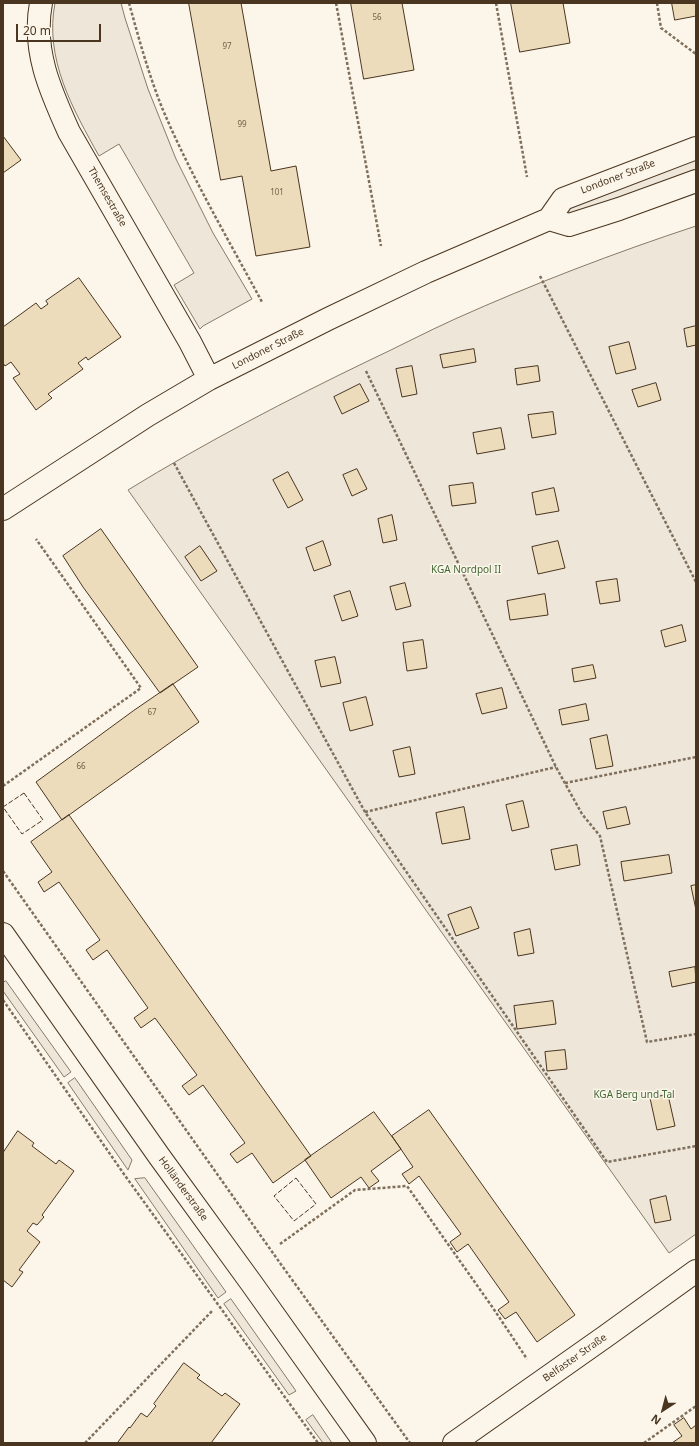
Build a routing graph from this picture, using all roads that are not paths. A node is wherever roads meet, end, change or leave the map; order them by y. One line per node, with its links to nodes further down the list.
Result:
1 (41, 3): 5 (street, Themsestraße)
2 (696, 148): 4 (street, Londoner Straße)
3 (696, 181): 4 (street)
4 (549, 219): 5 (street, Londoner Straße)
5 (209, 379): 6 (street, Londoner Straße)
6 (3, 509)
7 (3, 934): 9 (street, Holländerstraße)
8 (696, 1271): 10 (street, Belfaster Straße)
9 (365, 1443)
10 (454, 1443)

